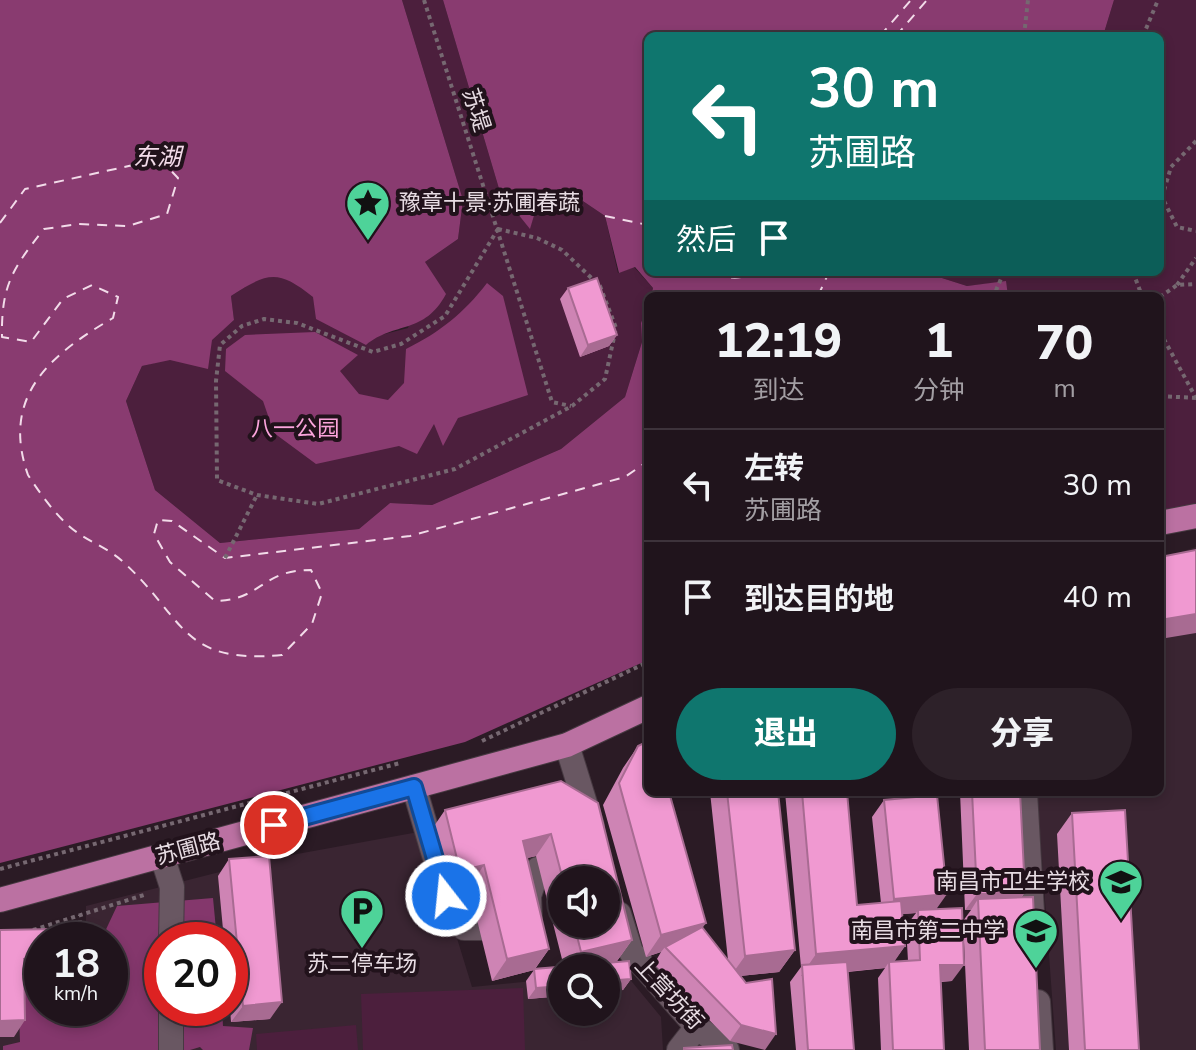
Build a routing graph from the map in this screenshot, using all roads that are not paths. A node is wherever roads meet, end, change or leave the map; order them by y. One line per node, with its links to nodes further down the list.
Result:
1 (1196, 516): 2 (main road)
2 (1164, 522)
3 (644, 709): 4 (main road, 苏圃路)
4 (567, 745): 5 (main road, 苏圃路); 5 (street)
5 (414, 787): 7 (main road, 苏圃路)
6 (1025, 796): 16 (street)
7 (162, 856): 8 (main road, 苏圃路); 10 (street)
8 (0, 900)
9 (620, 917): 12 (street, 上营坊街)
10 (171, 922)
11 (171, 1026): 13 (street)
12 (697, 1027): 14 (street); 15 (street, 上营坊街)
13 (171, 1050)
14 (679, 1050)
15 (727, 1050)
16 (1041, 1050)

